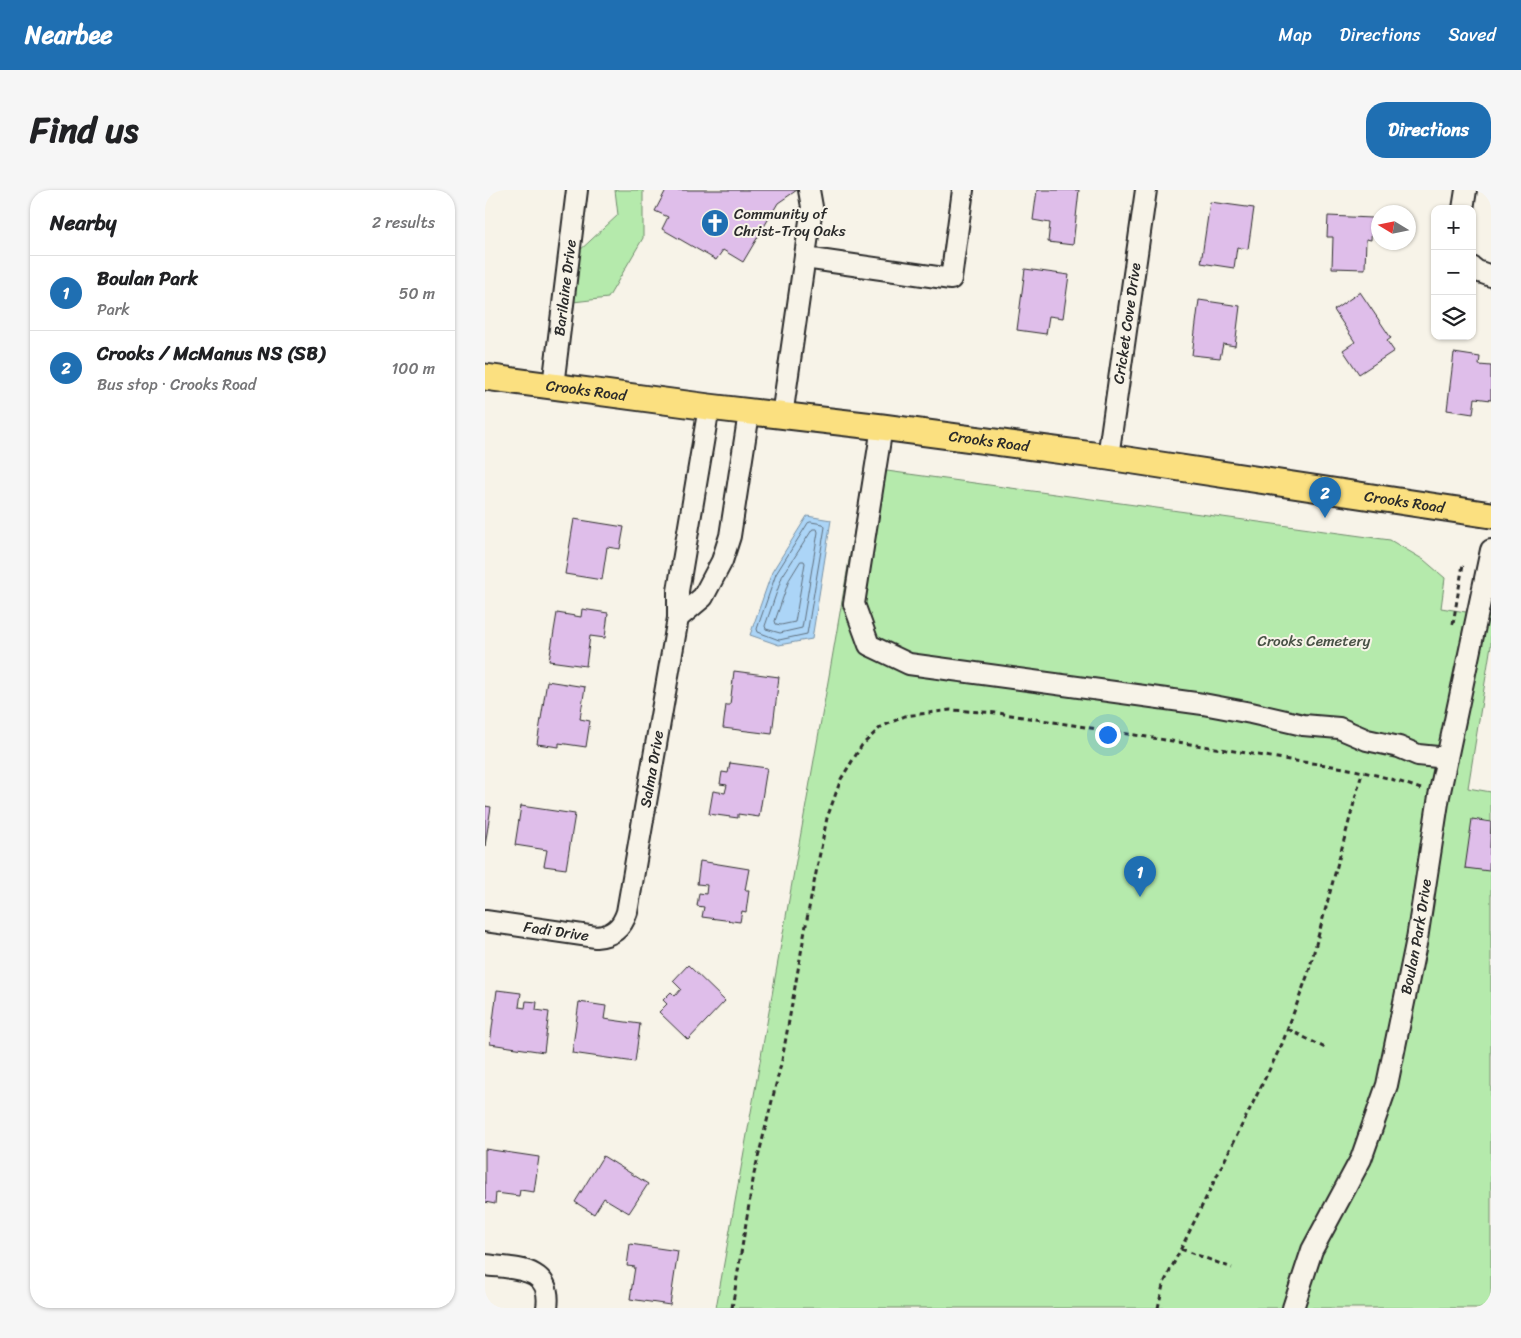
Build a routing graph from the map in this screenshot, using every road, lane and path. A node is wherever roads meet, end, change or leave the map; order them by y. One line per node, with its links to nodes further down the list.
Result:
1 (577, 190): 11 (street, Barilaine Drive)
2 (809, 190): 7 (street)
3 (963, 190): 7 (street)
4 (1146, 190): 16 (street, Cricket Cove Drive)
5 (1466, 190): 6 (street)
6 (1464, 205)
7 (805, 258): 14 (street)
8 (1476, 270): 9 (street)
9 (1491, 276)
10 (485, 377): 11 (main road, Crooks Road)
11 (553, 386): 12 (main road, Crooks Road)
12 (709, 408): 13 (main road, Crooks Road); 20 (street, Salma Drive)
13 (749, 412): 14 (main road, Crooks Road); 20 (street)
14 (782, 416): 15 (main road, Crooks Road)
15 (883, 427): 16 (main road, Crooks Road); 22 (street)
16 (1108, 457): 17 (main road, Crooks Road)
17 (1491, 515)
18 (1491, 550): 22 (street, Boulan Park Drive)
19 (1463, 564): 21 (path)
20 (677, 618): 25 (street, Salma Drive)
21 (1451, 631)
22 (1447, 758): 35 (street, Boulan Park Drive)
23 (1362, 773): 24 (path); 27 (path); 33 (path)
24 (1425, 791)
25 (624, 921): 26 (street, Fadi Drive)
26 (485, 922)
27 (1288, 1029): 28 (path); 29 (path)
28 (1325, 1048)
29 (1181, 1249): 31 (path); 34 (path)
30 (485, 1265): 32 (street)
31 (1232, 1268)
32 (547, 1308)
33 (732, 1308)
34 (1158, 1308)
35 (1293, 1308)

